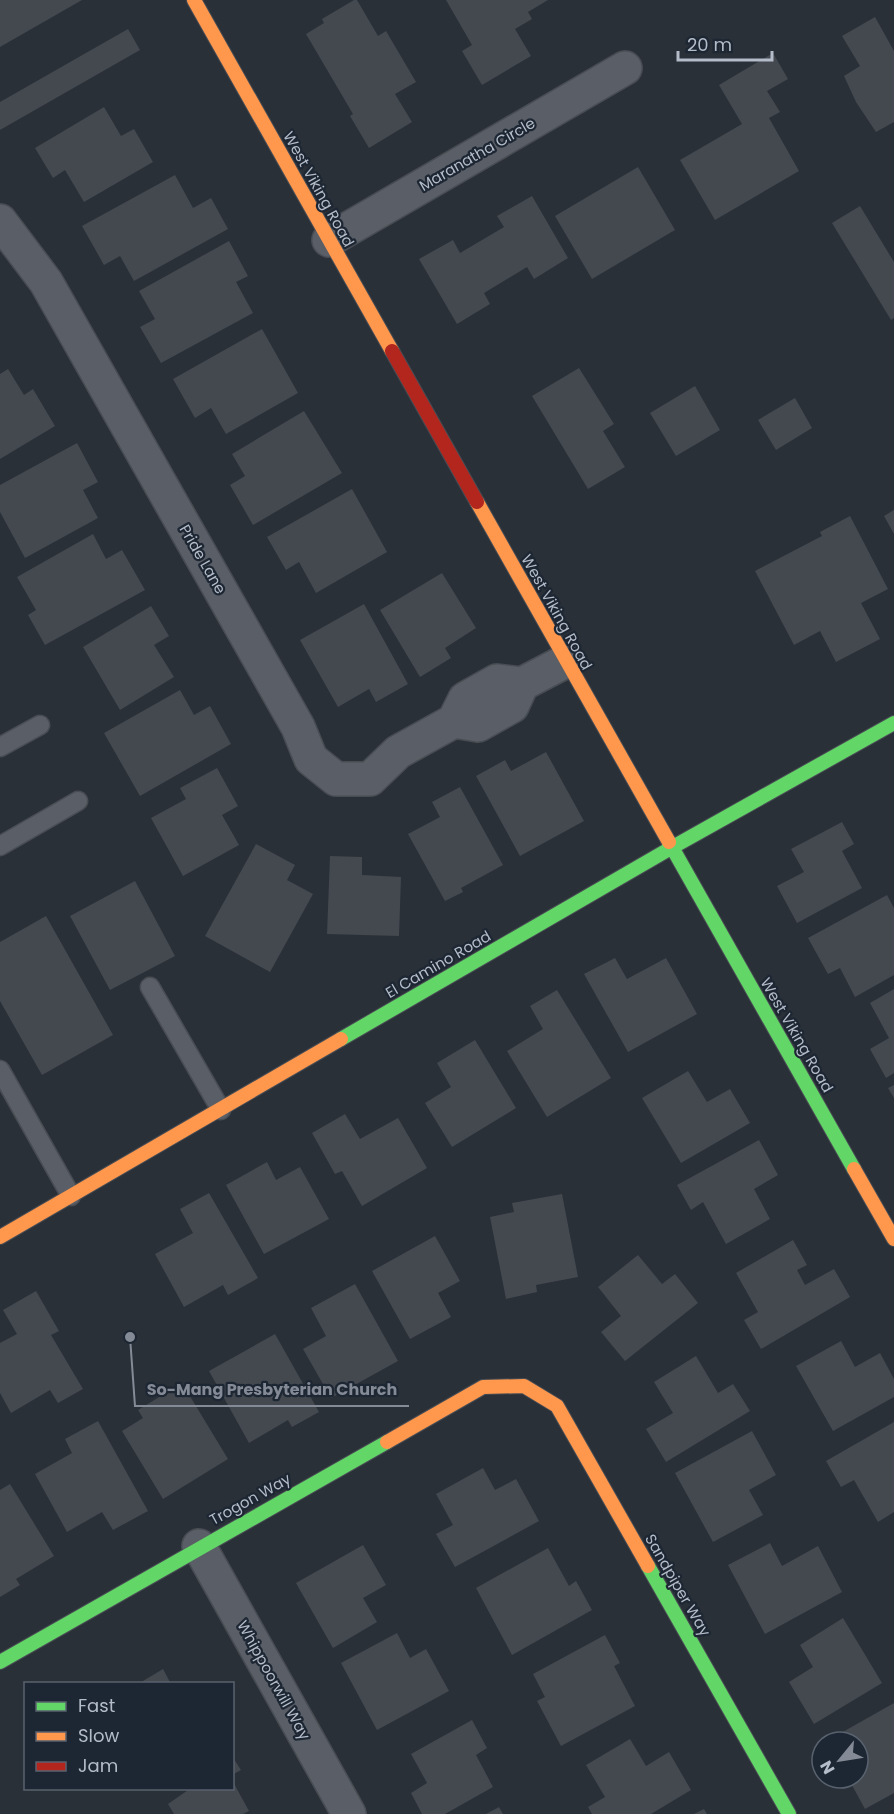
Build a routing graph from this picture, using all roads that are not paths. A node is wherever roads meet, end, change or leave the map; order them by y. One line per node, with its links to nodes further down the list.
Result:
1 (194, 0): 4 (street, West Viking Road)
2 (625, 68): 4 (street, Maranatha Circle)
3 (0, 220): 5 (street, Pride Lane)
4 (329, 240): 5 (street, West Viking Road)
5 (566, 661): 11 (street, West Viking Road)
6 (894, 723): 11 (street, El Camino Road)
7 (40, 725): 8 (lane)
8 (0, 747)
9 (78, 801): 10 (lane)
10 (0, 846)
11 (671, 848): 14 (street, El Camino Road); 17 (street, West Viking Road)
12 (150, 987): 14 (lane)
13 (0, 1070): 15 (lane)
14 (221, 1110): 15 (street, El Camino Road)
15 (71, 1196): 16 (street, El Camino Road)
16 (0, 1237)
17 (894, 1239)
18 (524, 1386): 19 (street, Trogon Way); 22 (street, Sandpiper Way)
19 (199, 1546): 20 (street, Trogon Way); 21 (street, Whippoorwill Way)
20 (0, 1662)
21 (349, 1814)
22 (789, 1814)

